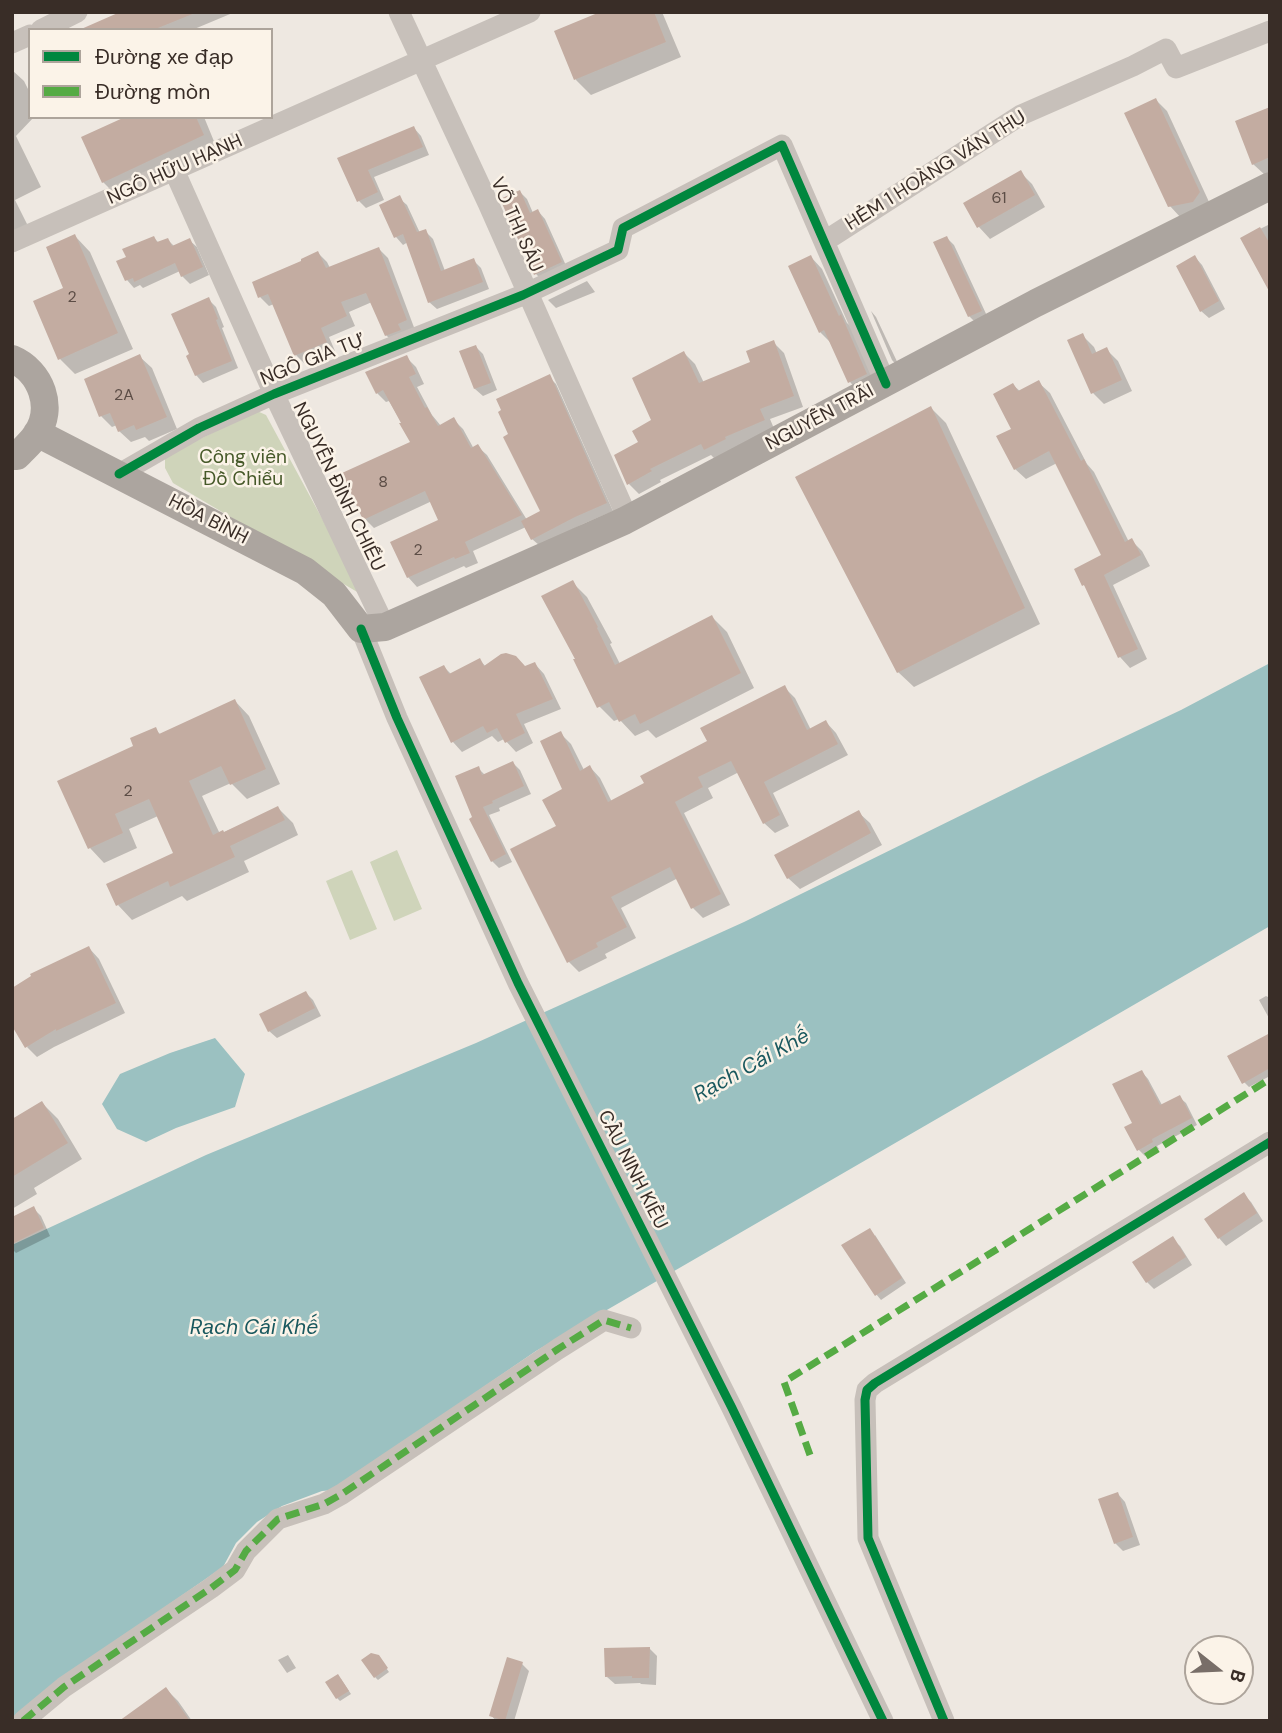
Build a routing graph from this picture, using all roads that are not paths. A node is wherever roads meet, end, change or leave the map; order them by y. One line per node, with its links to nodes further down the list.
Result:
1 (77, 12): 4 (street)
2 (399, 12): 8 (street, VÕ THỊ SÁU)
3 (530, 12): 8 (street, NGÔ HỮU HẠNH)
4 (45, 28)
5 (1270, 31): 11 (street, HẺM 1 HOÀNG VĂN THỤ)
6 (28, 36): 7 (street)
7 (12, 43)
8 (422, 60): 9 (street, NGÔ HỮU HẠNH); 13 (street, VÕ THỊ SÁU)
9 (174, 170): 12 (street, NGÔ HỮU HẠNH); 16 (street, NGUYỄN ĐÌNH CHIỂU)
10 (1270, 186): 15 (main road, NGUYỄN TRÃI)
11 (824, 241): 13 (street, NGÔ GIA TỰ); 15 (street)
12 (12, 242)
13 (527, 293): 16 (street, NGÔ GIA TỰ); 20 (street, VÕ THỊ SÁU)
14 (12, 359): 17 (main road)
15 (886, 384): 20 (main road, NGUYỄN TRÃI)
16 (274, 394): 19 (street, NGÔ GIA TỰ); 21 (street, NGUYỄN ĐÌNH CHIỂU)
17 (37, 433): 18 (main road); 19 (main road, HÒA BÌNH)
18 (14, 460)
19 (119, 474): 21 (main road, HÒA BÌNH)
20 (628, 519): 21 (main road, NGUYỄN TRÃI)
21 (373, 628): 25 (street, CẦU NINH KIỀU)
22 (1270, 1142): 26 (street)
23 (631, 1328): 24 (street)
24 (23, 1721)
25 (883, 1721)
26 (944, 1721)

